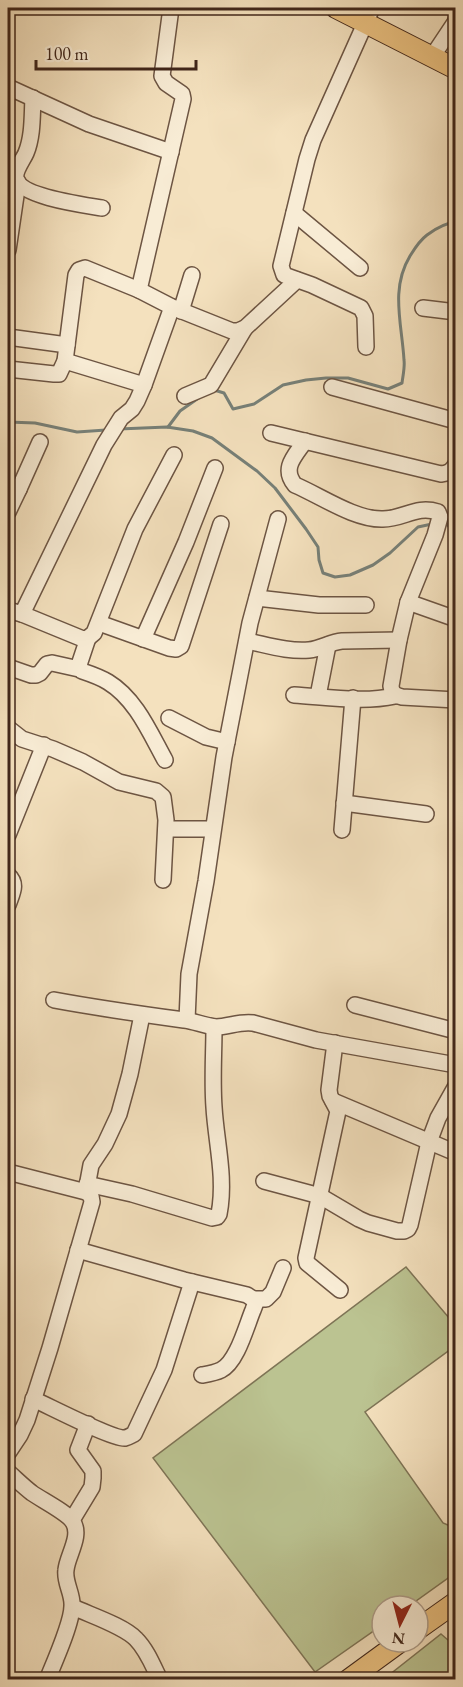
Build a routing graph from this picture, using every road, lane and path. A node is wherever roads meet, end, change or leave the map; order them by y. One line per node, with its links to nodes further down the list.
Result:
1 (171, 8): 9 (street)
2 (336, 8): 3 (main road)
3 (369, 15): 5 (main road); 12 (street)
4 (456, 21): 5 (street)
5 (432, 57): 6 (main road)
6 (456, 69)
7 (8, 87): 8 (street)
8 (33, 98): 9 (street); 10 (street)
9 (171, 152): 17 (street)
10 (18, 182): 11 (street); 13 (street)
11 (102, 208)
12 (294, 213): 14 (street); 16 (street)
13 (8, 250)
14 (360, 268)
15 (192, 275): 19 (street)
16 (297, 280): 21 (street); 24 (street)
17 (139, 290): 19 (street); 23 (street)
18 (423, 308): 20 (street)
19 (177, 309): 21 (street); 27 (street)
20 (456, 312)
21 (245, 328): 29 (street)
22 (8, 337): 23 (street)
23 (67, 345): 25 (street)
24 (366, 347)
25 (64, 361): 26 (street); 27 (street)
26 (8, 369)
27 (144, 385): 44 (street)
28 (332, 387): 30 (street)
29 (185, 396)
30 (456, 421)
31 (271, 433): 32 (street)
32 (305, 441): 35 (street); 42 (street)
33 (40, 442): 37 (street)
34 (174, 454): 46 (street)
35 (456, 464)
36 (214, 468): 48 (street)
37 (13, 487): 38 (street)
38 (8, 512)
39 (278, 519): 41 (street)
40 (221, 524): 48 (street)
41 (257, 598): 43 (street); 50 (street)
42 (408, 602): 45 (street); 49 (street)
43 (366, 605)
44 (15, 612): 47 (street)
45 (456, 619)
46 (99, 622): 47 (street); 48 (street)
47 (88, 638): 53 (street)
48 (143, 639)
49 (399, 640): 51 (street); 56 (street)
50 (247, 642): 51 (street); 61 (street)
51 (328, 645): 55 (street)
52 (8, 668): 53 (street)
53 (79, 669): 63 (street)
54 (294, 695): 55 (street)
55 (318, 696): 57 (street)
56 (395, 696): 57 (street); 58 (street)
57 (353, 698): 64 (street)
58 (456, 700)
59 (169, 717): 61 (street)
60 (8, 728): 62 (street)
61 (227, 742): 67 (street)
62 (44, 746): 66 (street); 69 (street)
63 (165, 760)
64 (344, 803): 65 (street); 68 (street)
65 (426, 814)
66 (166, 829): 67 (street); 71 (street)
67 (213, 829): 76 (street)
68 (342, 830)
69 (8, 835)
70 (8, 875): 72 (street)
71 (163, 880)
72 (8, 905)
73 (54, 1000): 75 (street)
74 (355, 1005): 78 (street)
75 (142, 1015): 76 (street); 87 (street)
76 (187, 1020): 77 (street)
77 (214, 1027): 79 (street); 87 (street)
78 (456, 1031)
79 (335, 1043): 80 (street); 82 (street)
80 (456, 1065)
81 (456, 1086): 83 (street)
82 (333, 1101): 83 (street); 88 (street)
83 (429, 1142): 84 (street); 88 (street)
84 (456, 1153)
85 (8, 1172): 87 (street)
86 (264, 1181): 88 (street)
87 (87, 1188): 89 (street)
88 (320, 1196): 92 (street)
89 (78, 1250): 91 (street); 95 (street)
90 (283, 1268): 93 (street)
91 (192, 1282): 93 (street); 96 (street)
92 (340, 1290)
93 (253, 1299): 94 (street)
94 (202, 1375)
95 (33, 1399): 96 (street); 97 (street)
96 (88, 1424): 99 (street)
97 (8, 1453)
98 (8, 1473): 99 (street)
99 (72, 1520): 101 (street)
100 (456, 1602): 102 (main road)
101 (73, 1607): 104 (street); 105 (street)
102 (430, 1620)
103 (384, 1654): 106 (main road)
104 (47, 1680)
105 (160, 1680)
106 (348, 1680)

